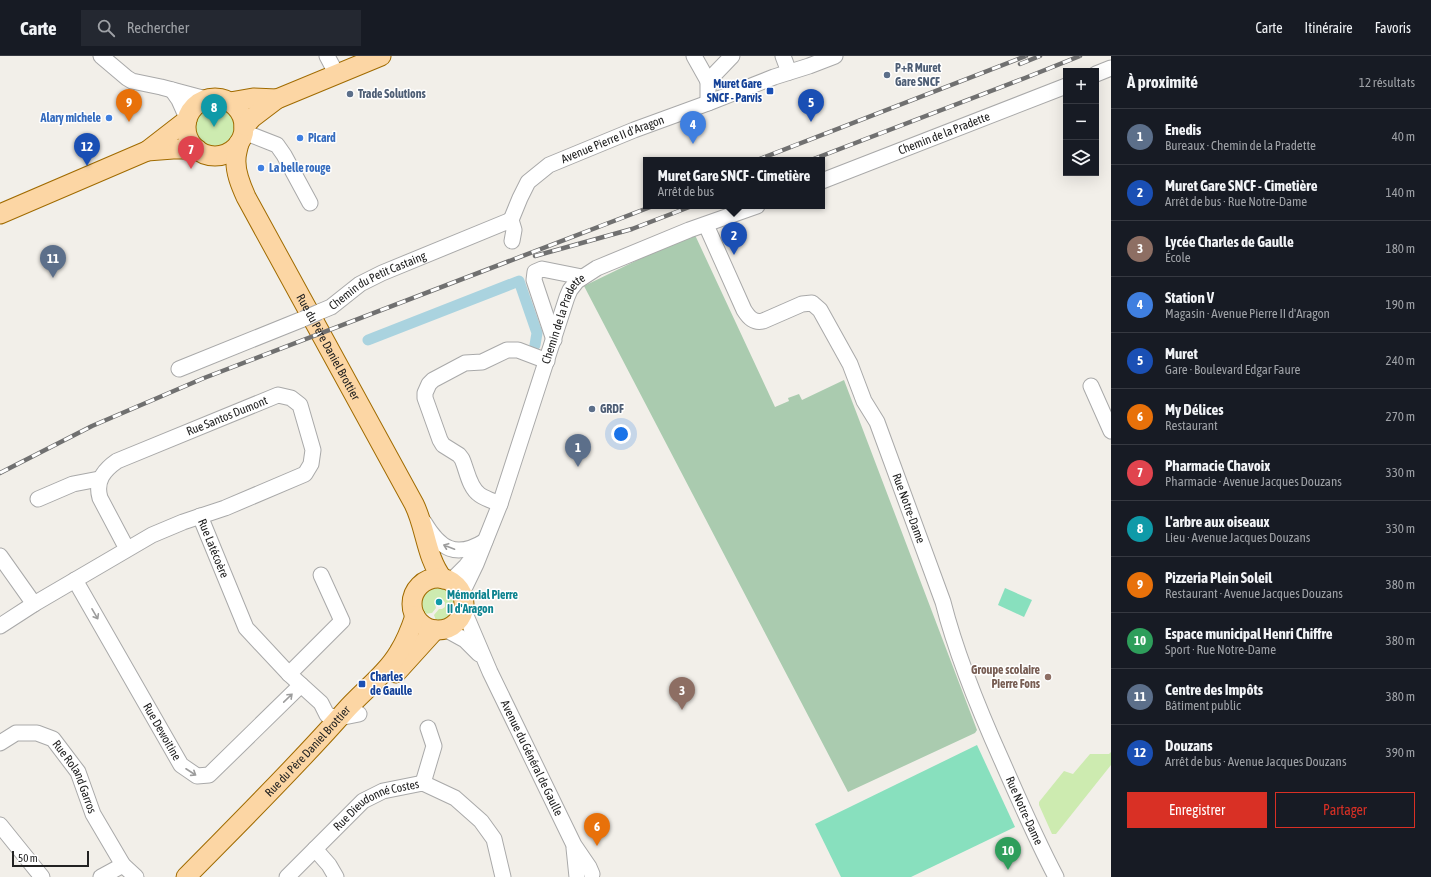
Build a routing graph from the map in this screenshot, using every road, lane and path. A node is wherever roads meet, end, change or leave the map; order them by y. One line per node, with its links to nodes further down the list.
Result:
1 (101, 56): 14 (street)
2 (327, 56): 11 (street)
3 (381, 56): 11 (main road)
4 (694, 56): 12 (street)
5 (732, 56): 12 (street)
6 (783, 56): 9 (street)
7 (835, 56): 9 (street, Avenue Pierre II d'Aragon)
8 (1111, 68): 10 (street)
9 (789, 72): 18 (street, Avenue Pierre II d'Aragon)
10 (1099, 73)
11 (336, 74): 16 (main road)
12 (708, 81): 18 (street)
13 (1063, 87): 23 (street, Chemin de la Pradette)
14 (172, 90): 15 (street); 19 (street)
15 (206, 99): 17 (main road); 19 (main road)
16 (277, 99): 17 (main road); 20 (main road)
17 (230, 102): 20 (main road)
18 (708, 104): 28 (street, Avenue Pierre II d'Aragon)
19 (187, 119): 21 (main road); 22 (main road)
20 (242, 134): 22 (main road); 24 (main road, Rue du Père Daniel Brottier); 25 (street)
21 (147, 151): 22 (main road); 27 (main road)
22 (201, 152): 24 (main road, Rue du Père Daniel Brottier)
23 (825, 180)
24 (246, 197): 38 (main road, Rue du Père Daniel Brottier)
25 (310, 203)
26 (749, 209): 29 (street, Chemin de la Pradette)
27 (0, 214)
28 (511, 220): 30 (street, Avenue Pierre II d'Aragon); 34 (street, Chemin du Petit Castaing, bridge)
29 (706, 225): 31 (street, Chemin de la Pradette); 75 (street, Rue Notre-Dame)
30 (512, 241)
31 (582, 277): 32 (street, Chemin de la Pradette); 32 (street)
32 (554, 340): 33 (street, Chemin de la Pradette)
33 (547, 361): 40 (street, Chemin de la Pradette); 40 (street)
34 (179, 369)
35 (1091, 386): 36 (street)
36 (1111, 431)
37 (99, 479): 39 (street); 41 (street, Rue Santos Dumont); 44 (street)
38 (409, 497): 42 (main road, Rue du Père Daniel Brottier); 48 (main road, Rue du Père Daniel Brottier)
39 (38, 499)
40 (500, 504): 43 (street, Chemin de la Pradette)
41 (200, 516): 44 (street, Rue Latécoère); 55 (street, Rue Latécoère)
42 (420, 516): 43 (street, one-way to 42); 49 (main road, Rue du Père Daniel Brottier)
43 (485, 541): 49 (street, Chemin de la Pradette)
44 (127, 550): 47 (street, Rue Latécoère)
45 (0, 556): 50 (street)
46 (321, 575): 55 (street)
47 (75, 580): 50 (street, Rue Latécoère); 56 (street, Rue Dewoitine, one-way to 56)
48 (421, 586): 49 (main road); 51 (main road)
49 (455, 591): 53 (main road); 54 (street)
50 (34, 604): 52 (street, Rue Latécoère)
51 (415, 616): 53 (main road); 57 (main road, Rue du Père Daniel Brottier)
52 (0, 626)
53 (440, 630): 54 (street); 57 (main road, Rue du Père Daniel Brottier)
54 (490, 672): 62 (street, Avenue du Général de Gaulle)
55 (289, 674): 56 (street, Rue Latécoère)
56 (300, 685): 57 (street, Rue Latécoère)
57 (337, 715): 69 (main road, Rue du Père Daniel Brottier); 70 (main road, Rue du Père Daniel Brottier)
58 (428, 728): 60 (street)
59 (0, 743): 64 (street, Rue Roland Garros)
60 (423, 783): 63 (street, Rue Dieudonné Costes); 73 (street, Rue Dieudonné Costes)
61 (0, 826): 66 (street)
62 (574, 845): 65 (street, Avenue du Général de Gaulle); 74 (street, Avenue du Général de Gaulle)
63 (315, 849): 71 (street, Rue Dieudonné Costes); 72 (street)
64 (123, 865): 67 (street); 68 (street, Rue Roland Garros)
65 (591, 876)
66 (42, 877)
67 (101, 877)
68 (136, 877)
69 (186, 877)
70 (198, 877)
71 (287, 877)
72 (336, 877)
73 (503, 877)
74 (577, 877)
75 (1056, 877)

